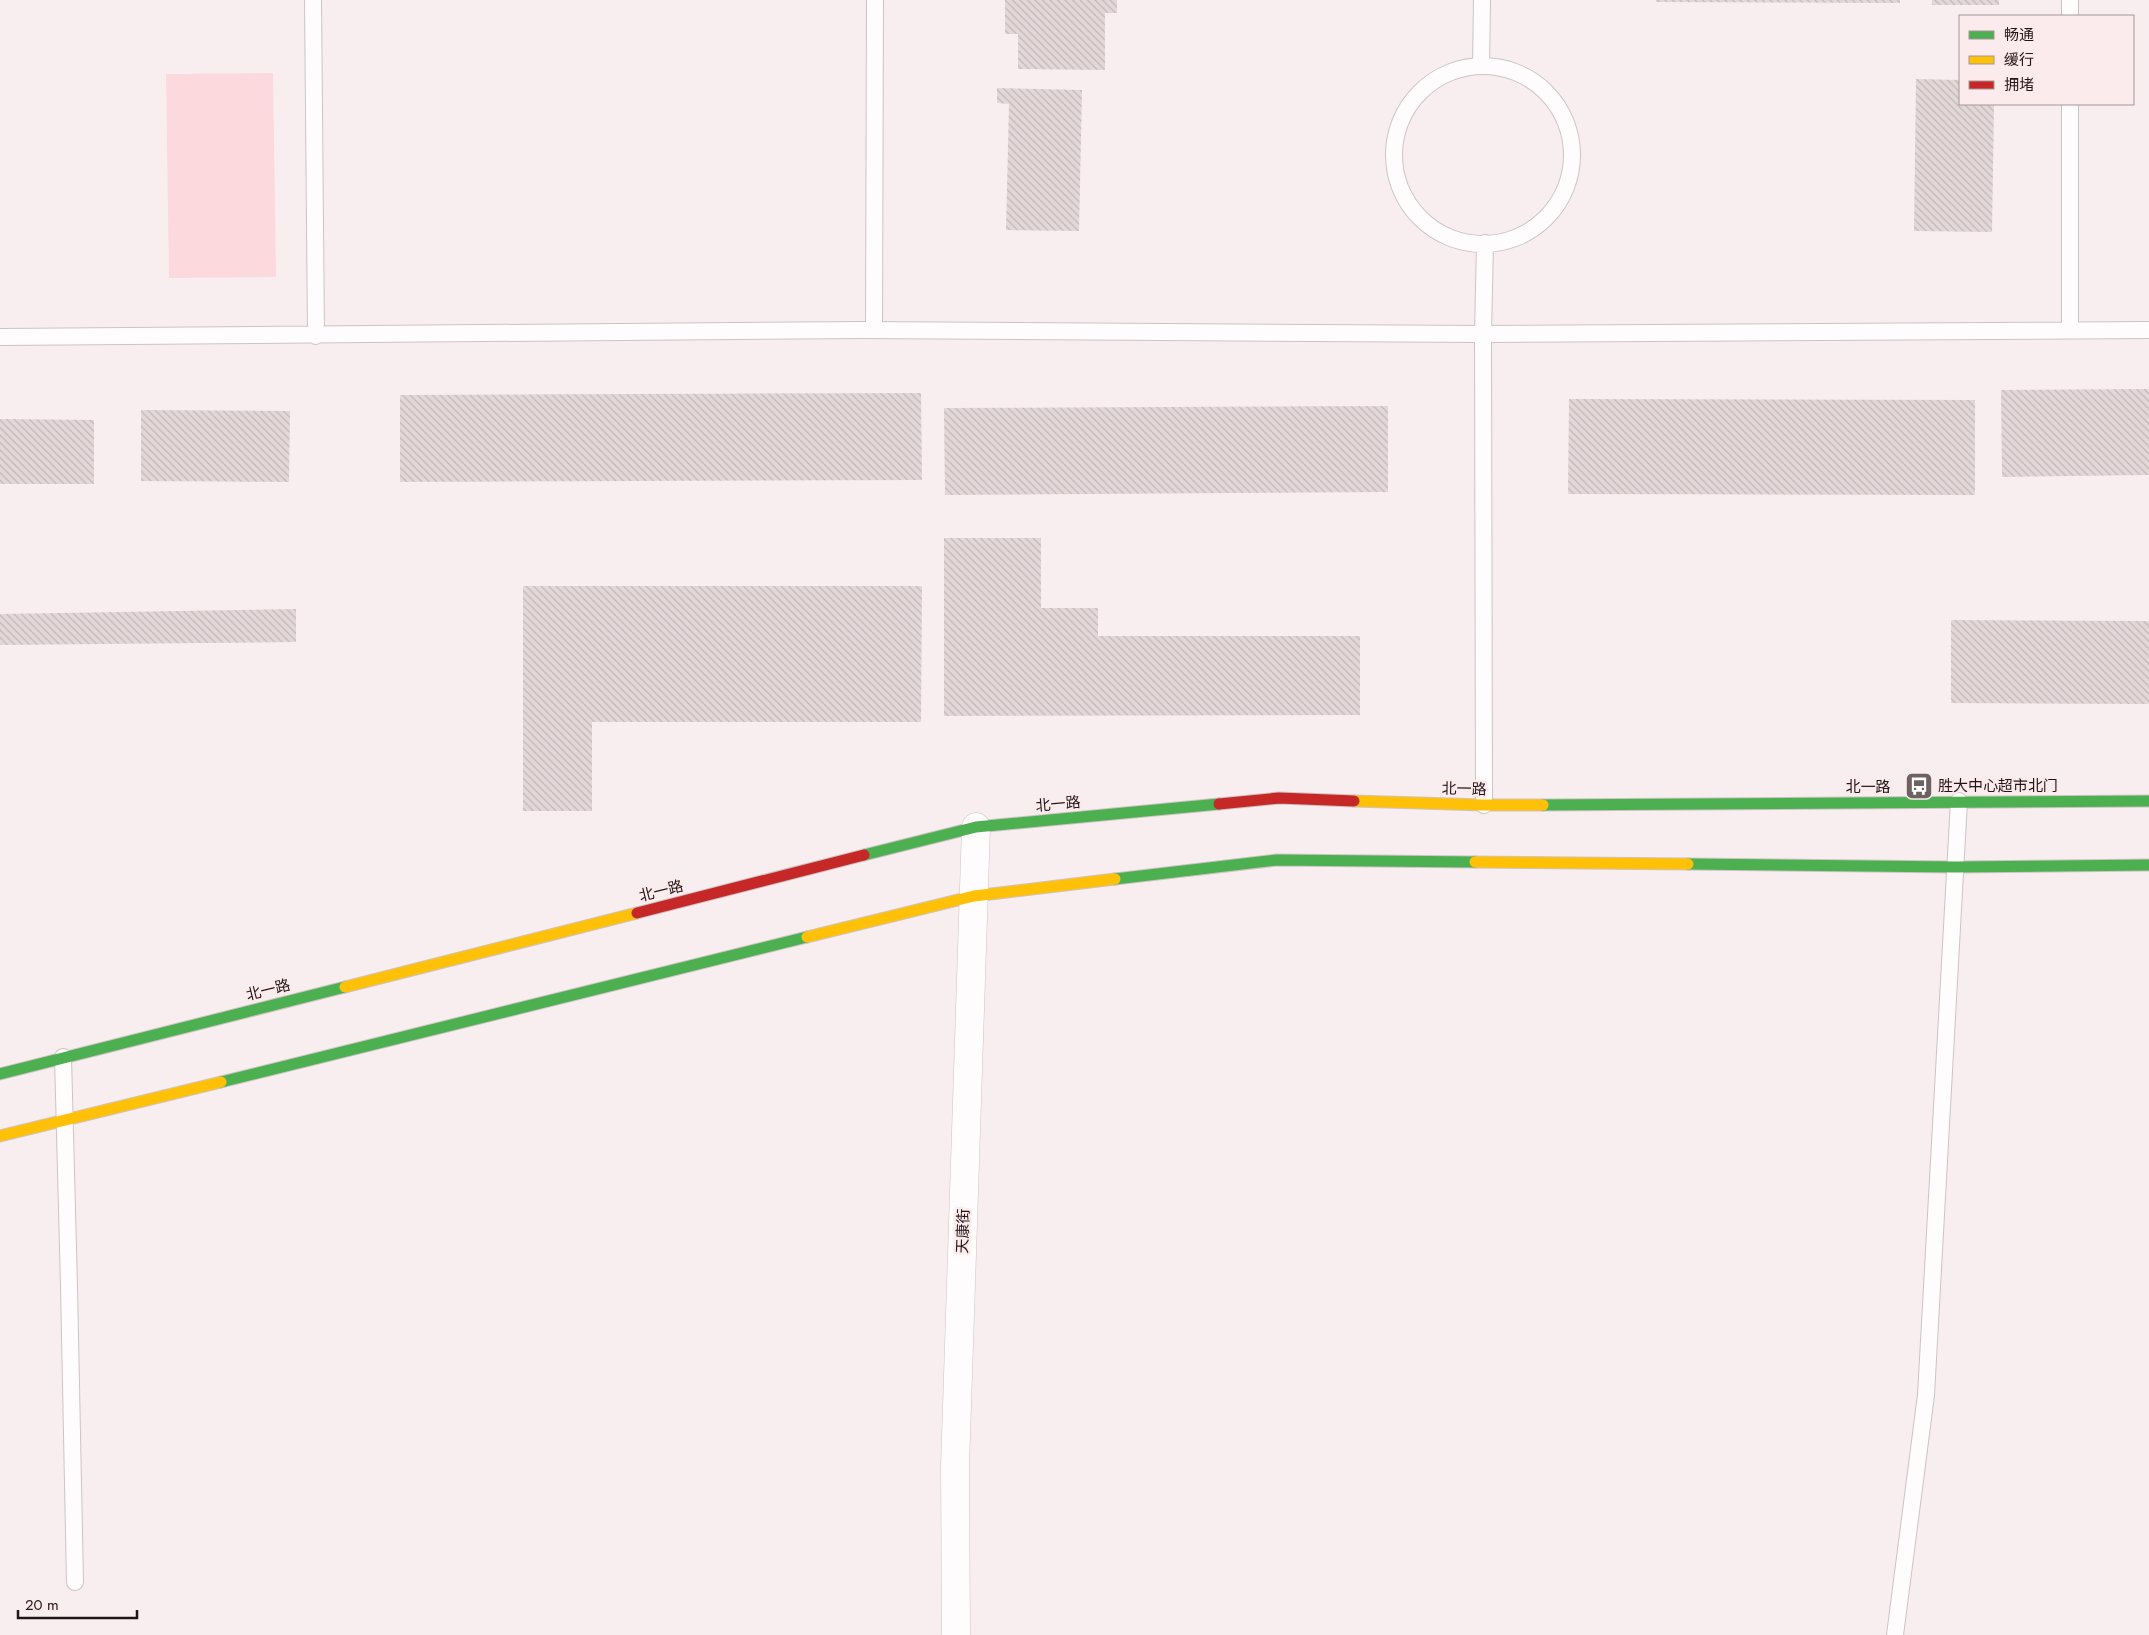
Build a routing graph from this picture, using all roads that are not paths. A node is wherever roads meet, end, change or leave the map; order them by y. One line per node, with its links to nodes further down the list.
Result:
1 (313, 0): 13 (lane)
2 (875, 0): 9 (lane)
3 (1482, 0): 6 (lane)
4 (2070, 0): 5 (lane)
5 (2070, 15)
6 (1481, 66): 8 (lane); 8 (lane)
7 (2070, 105): 10 (lane)
8 (1485, 243): 12 (lane)
9 (874, 330): 12 (lane); 13 (lane)
10 (2070, 330): 11 (lane); 12 (lane)
11 (2149, 330)
12 (1483, 334): 17 (lane)
13 (316, 336): 14 (lane)
14 (0, 337)
15 (1959, 801): 16 (main road, 北一路); 17 (main road, 北一路); 20 (lane)
16 (2149, 801)
17 (1484, 805): 18 (main road, 北一路)
18 (976, 827): 21 (street, 天康街); 22 (main road, 北一路)
19 (2149, 865): 20 (main road)
20 (1955, 867): 21 (main road); 28 (lane)
21 (974, 896): 24 (main road); 27 (street, 天康街)
22 (63, 1057): 23 (main road, 北一路); 24 (lane)
23 (0, 1074)
24 (64, 1119): 25 (main road); 26 (lane)
25 (0, 1136)
26 (75, 1582)
27 (956, 1635)
28 (1895, 1635)

